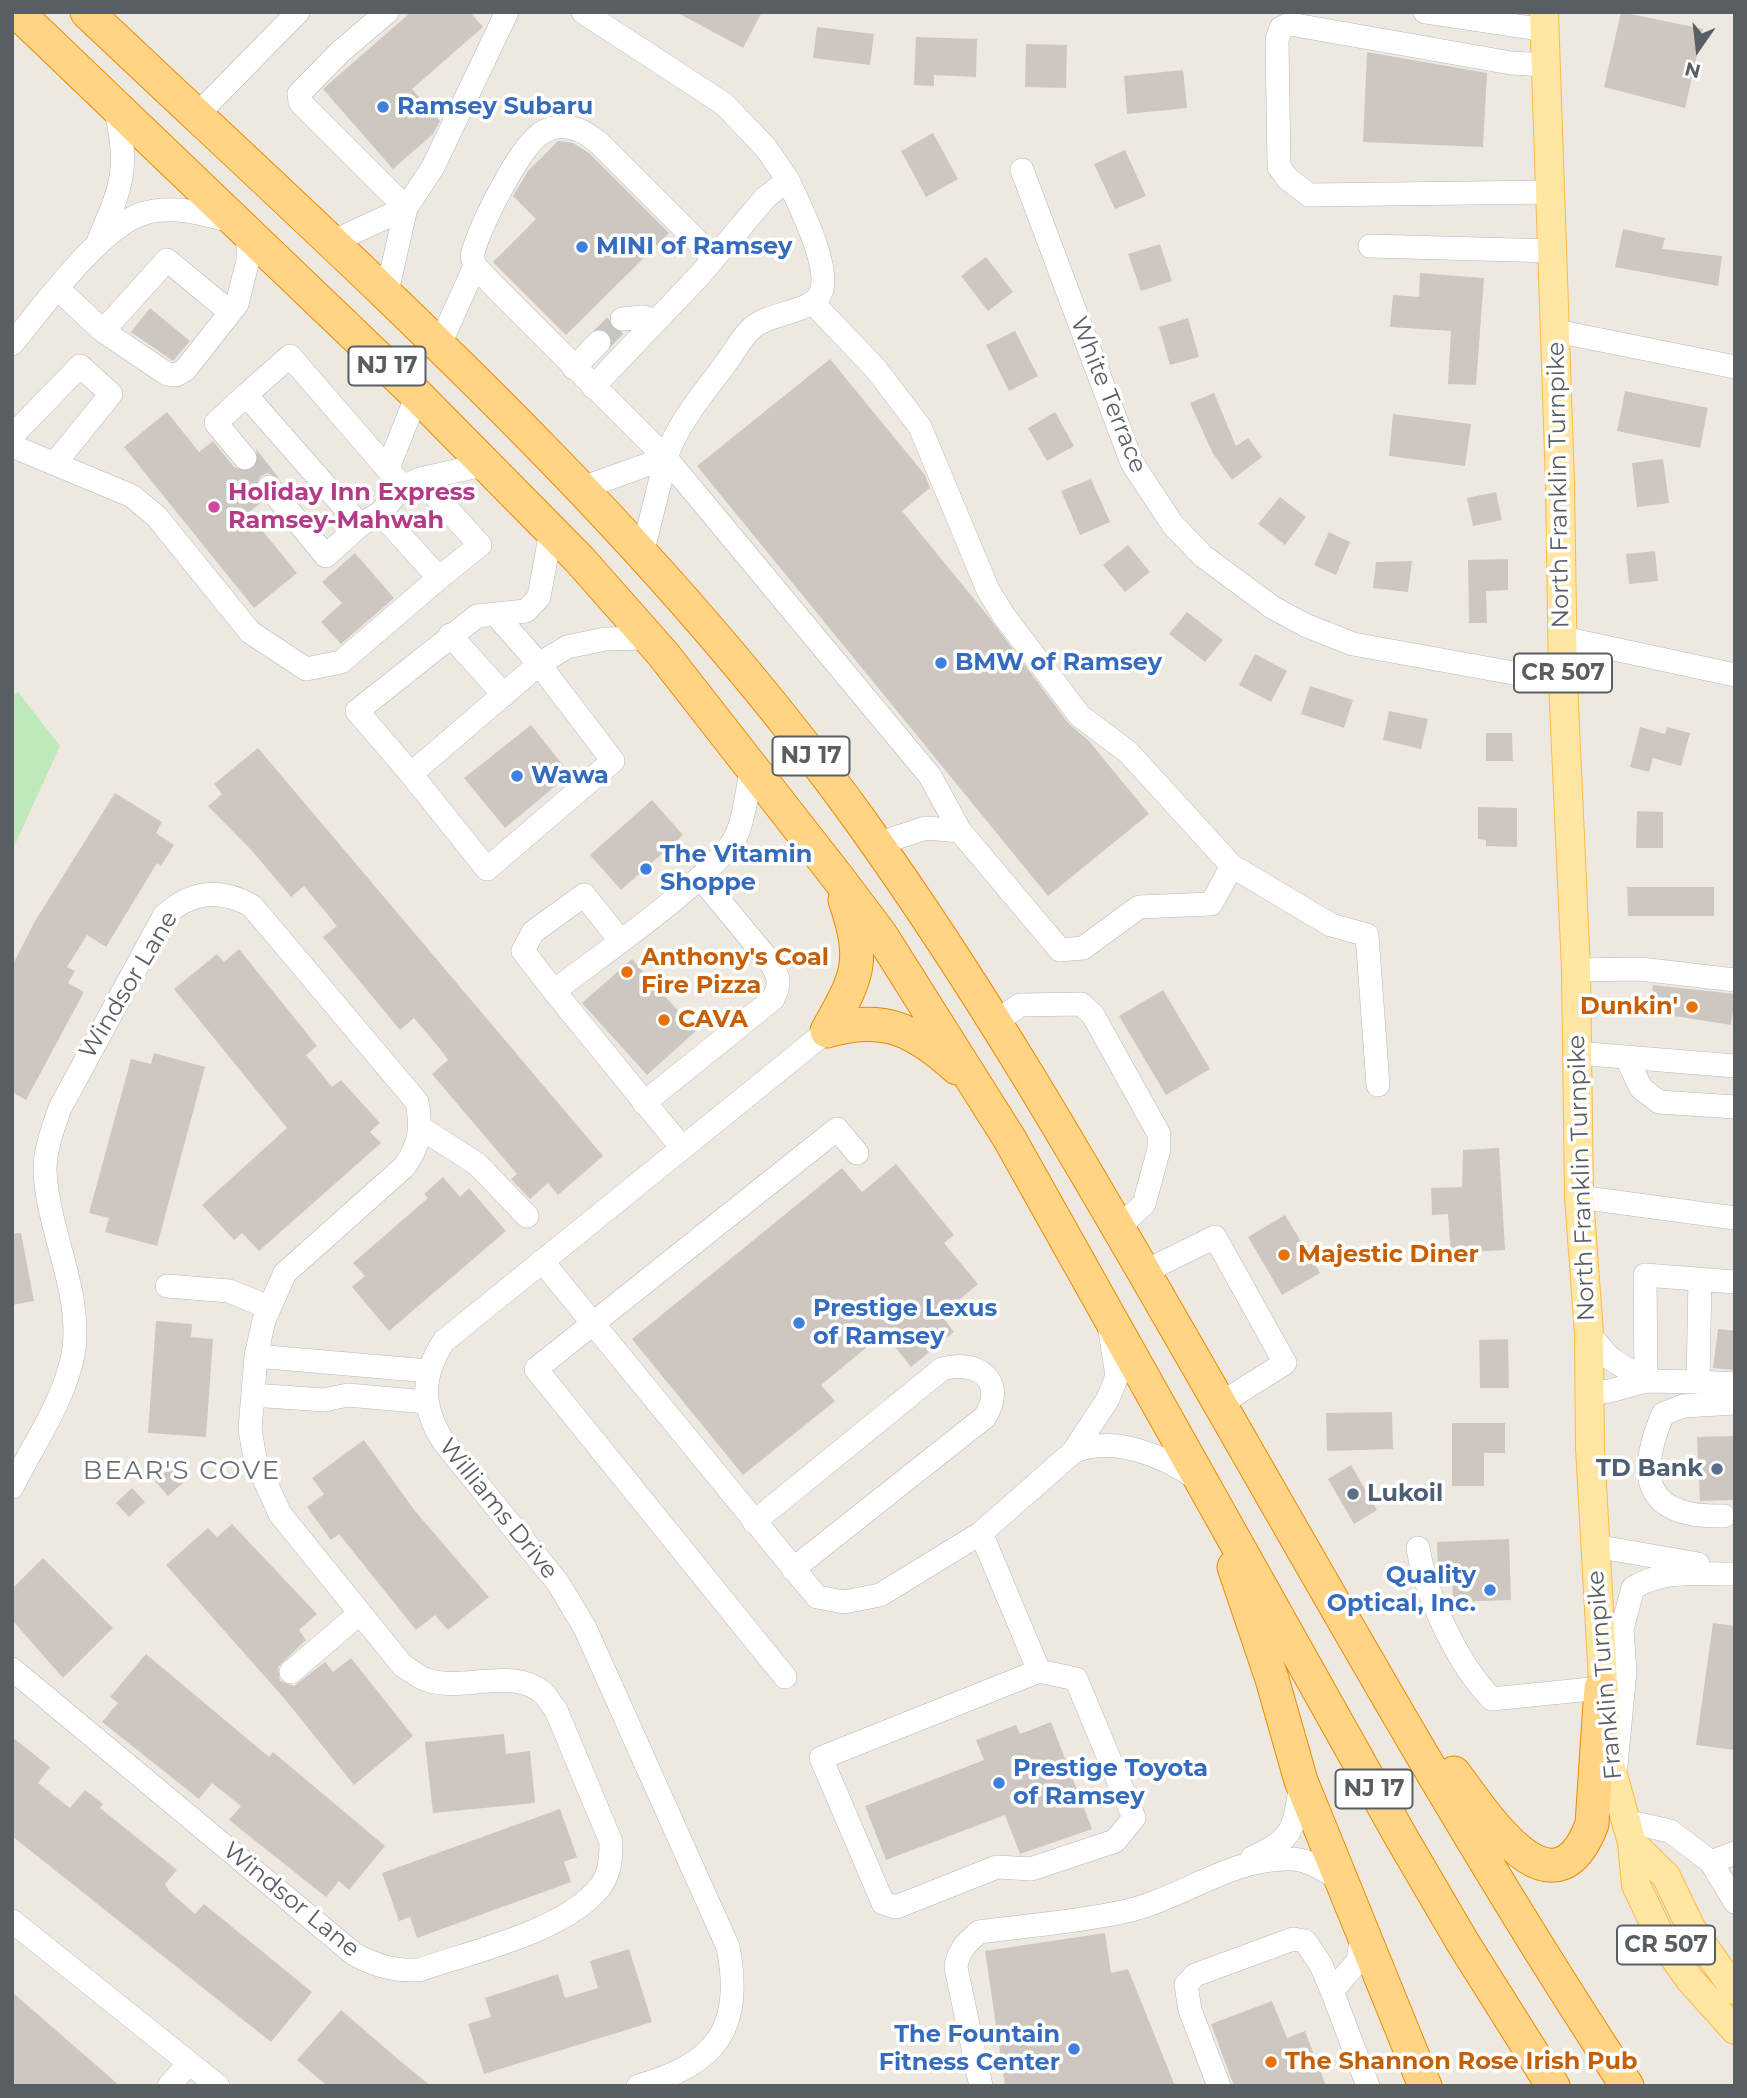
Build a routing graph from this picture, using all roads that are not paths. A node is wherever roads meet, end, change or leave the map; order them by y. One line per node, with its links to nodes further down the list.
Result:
1 (87, 12): 11 (highway, NJ 17)
2 (387, 12): 15 (street)
3 (583, 12): 13 (street)
4 (1424, 12): 7 (street)
5 (289, 13): 11 (street)
6 (498, 17): 15 (street)
7 (1544, 21): 9 (main road, North Franklin Turnpike / CR 507)
8 (23, 25): 10 (highway, NJ 17)
9 (1545, 65): 14 (main road, North Franklin Turnpike / CR 507); 14 (street)
10 (114, 104): 16 (highway, NJ 17); 18 (street)
11 (196, 116): 17 (highway, NJ 17)
12 (1022, 170): 60 (street, White Terrace)
13 (788, 180): 21 (street); 25 (street)
14 (1551, 192): 20 (main road, North Franklin Turnpike / CR 507)
15 (406, 208): 17 (street); 24 (street)
16 (244, 227): 18 (street); 26 (street); 37 (highway, NJ 17)
17 (330, 243): 24 (highway, NJ 17)
18 (97, 245): 23 (street)
19 (1370, 246): 20 (street)
20 (1553, 251): 30 (main road, North Franklin Turnpike / CR 507)
21 (714, 258): 22 (street); 28 (street)
22 (475, 266): 33 (street); 35 (street)
23 (58, 289): 29 (street); 32 (street)
24 (386, 296): 33 (highway, NJ 17)
25 (813, 303): 42 (street); 66 (street)
26 (230, 312): 29 (street); 29 (street)
27 (622, 318): 28 (street)
28 (656, 321): 36 (street)
29 (103, 331)
30 (1556, 331): 34 (street); 57 (main road, North Franklin Turnpike / CR 507)
31 (599, 342): 35 (street)
32 (12, 344)
33 (439, 346): 48 (highway, NJ 17)
34 (1735, 367)
35 (574, 368): 36 (street)
36 (593, 387): 42 (street)
37 (417, 395): 44 (highway, NJ 17); 45 (street)
38 (246, 396): 41 (street); 45 (street); 50 (street)
39 (12, 436): 43 (street)
40 (12, 446): 43 (street)
41 (246, 458)
42 (666, 458): 48 (street); 52 (street); 64 (street)
43 (55, 463): 53 (street)
44 (487, 464): 46 (street); 51 (highway, NJ 17)
45 (388, 468): 46 (street)
46 (411, 483): 49 (street); 53 (street)
47 (269, 487): 50 (street)
48 (582, 488): 52 (highway, NJ 17)
49 (380, 513): 50 (street); 53 (street)
50 (360, 525)
51 (551, 531): 54 (street); 56 (highway, NJ 17)
52 (642, 554): 65 (highway, NJ 17)
53 (439, 578)
54 (497, 616): 55 (street); 58 (street)
55 (450, 635): 61 (street); 63 (street)
56 (649, 638): 58 (street); 62 (highway, NJ 17)
57 (1563, 638): 59 (street); 60 (main road, North Franklin Turnpike / CR 507)
58 (539, 664): 61 (street); 63 (street)
59 (1735, 675)
60 (1563, 682): 70 (main road, North Franklin Turnpike / CR 507)
61 (504, 695): 63 (street)
62 (751, 771): 67 (street); 68 (highway, NJ 17)
63 (411, 774)
64 (960, 831): 65 (street); 66 (street)
65 (877, 844): 73 (highway, NJ 17)
66 (1232, 866): 78 (street)
67 (700, 877): 69 (street); 80 (street)
68 (838, 878): 74 (highway); 79 (highway, NJ 17)
69 (620, 940): 72 (street); 72 (street)
70 (1576, 970): 71 (street); 75 (main road, North Franklin Turnpike / CR 507)
71 (1735, 980)
72 (554, 992): 80 (street)
73 (996, 1022): 88 (highway, NJ 17); 88 (street)
74 (827, 1031): 79 (highway); 83 (street, Williams Drive)
75 (1576, 1053): 76 (street); 85 (main road, North Franklin Turnpike / CR 507)
76 (1626, 1056): 77 (street); 81 (street)
77 (1735, 1066)
78 (1378, 1085)
79 (978, 1087): 94 (highway, NJ 17)
80 (645, 1102): 83 (street)
81 (1735, 1107)
82 (421, 1128): 86 (street); 95 (street, Windsor Lane); 112 (street, Windsor Lane)
83 (682, 1148): 89 (street, Williams Drive)
84 (857, 1153): 96 (street)
85 (1579, 1197): 87 (street); 97 (main road, North Franklin Turnpike / CR 507)
86 (527, 1216)
87 (1735, 1218)
88 (1118, 1228): 90 (highway, NJ 17)
89 (542, 1261): 96 (street); 100 (street, Williams Drive)
90 (1144, 1272): 109 (highway, NJ 17); 109 (street)
91 (1700, 1280): 92 (street); 101 (street); 102 (street)
92 (1735, 1282)
93 (167, 1286): 95 (street)
94 (1104, 1304): 110 (street); 111 (highway, NJ 17)
95 (268, 1307): 98 (street, Windsor Lane)
96 (591, 1323): 114 (street); 125 (street)
97 (1588, 1334): 101 (street); 104 (main road, North Franklin Turnpike / CR 507)
98 (256, 1356): 99 (street); 105 (street, Windsor Lane)
99 (319, 1362): 100 (street); 106 (street)
100 (428, 1371): 107 (street, Williams Drive)
101 (1646, 1381): 102 (street); 104 (street)
102 (1698, 1382): 103 (street)
103 (1735, 1384)
104 (1589, 1393): 116 (main road, North Franklin Turnpike / CR 507)
105 (253, 1395): 106 (street); 120 (street, Windsor Lane)
106 (316, 1400): 107 (street)
107 (426, 1402): 143 (street, Williams Drive)
108 (1735, 1403): 113 (street)
109 (1220, 1404): 121 (highway, NJ 17)
110 (1073, 1452): 111 (street); 115 (street)
111 (1206, 1486): 127 (highway); 148 (highway, NJ 17)
112 (12, 1487)
113 (1724, 1516)
114 (754, 1522): 118 (street); 118 (street)
115 (981, 1533): 118 (street); 123 (street)
116 (1595, 1546): 119 (street); 126 (main road, Franklin Turnpike / CR 507)
117 (1418, 1548): 126 (street)
118 (793, 1569)
119 (1735, 1572): 128 (street)
120 (360, 1613): 122 (street, Windsor Lane); 124 (street)
121 (1355, 1641): 126 (highway); 149 (highway, NJ 17)
122 (12, 1669)
123 (1039, 1671): 123 (street)
124 (291, 1672)
125 (785, 1677)
126 (1601, 1688): 128 (main road, Franklin Turnpike / CR 507)
127 (1301, 1781): 132 (street); 133 (highway)
128 (1613, 1782): 129 (main road, Franklin Turnpike / CR 507)
129 (1628, 1832): 131 (street); 137 (main road, Franklin Turnpike / CR 507); 139 (main road, Franklin Turnpike / CR 507)
130 (1735, 1853): 131 (street)
131 (1711, 1862): 134 (street)
132 (1231, 1870): 133 (street); 144 (street)
133 (1339, 1879): 136 (highway)
134 (1735, 1902)
135 (12, 1921): 140 (street)
136 (1362, 1935): 138 (street); 147 (highway)
137 (1735, 1990)
138 (1332, 1991): 145 (street); 146 (street)
139 (1735, 2030)
140 (189, 2063): 141 (street); 142 (street)
141 (169, 2086)
142 (218, 2086)
143 (638, 2086)
144 (981, 2086)
145 (1219, 2086)
146 (1368, 2086)
147 (1425, 2086)
148 (1553, 2086)
149 (1627, 2086)

